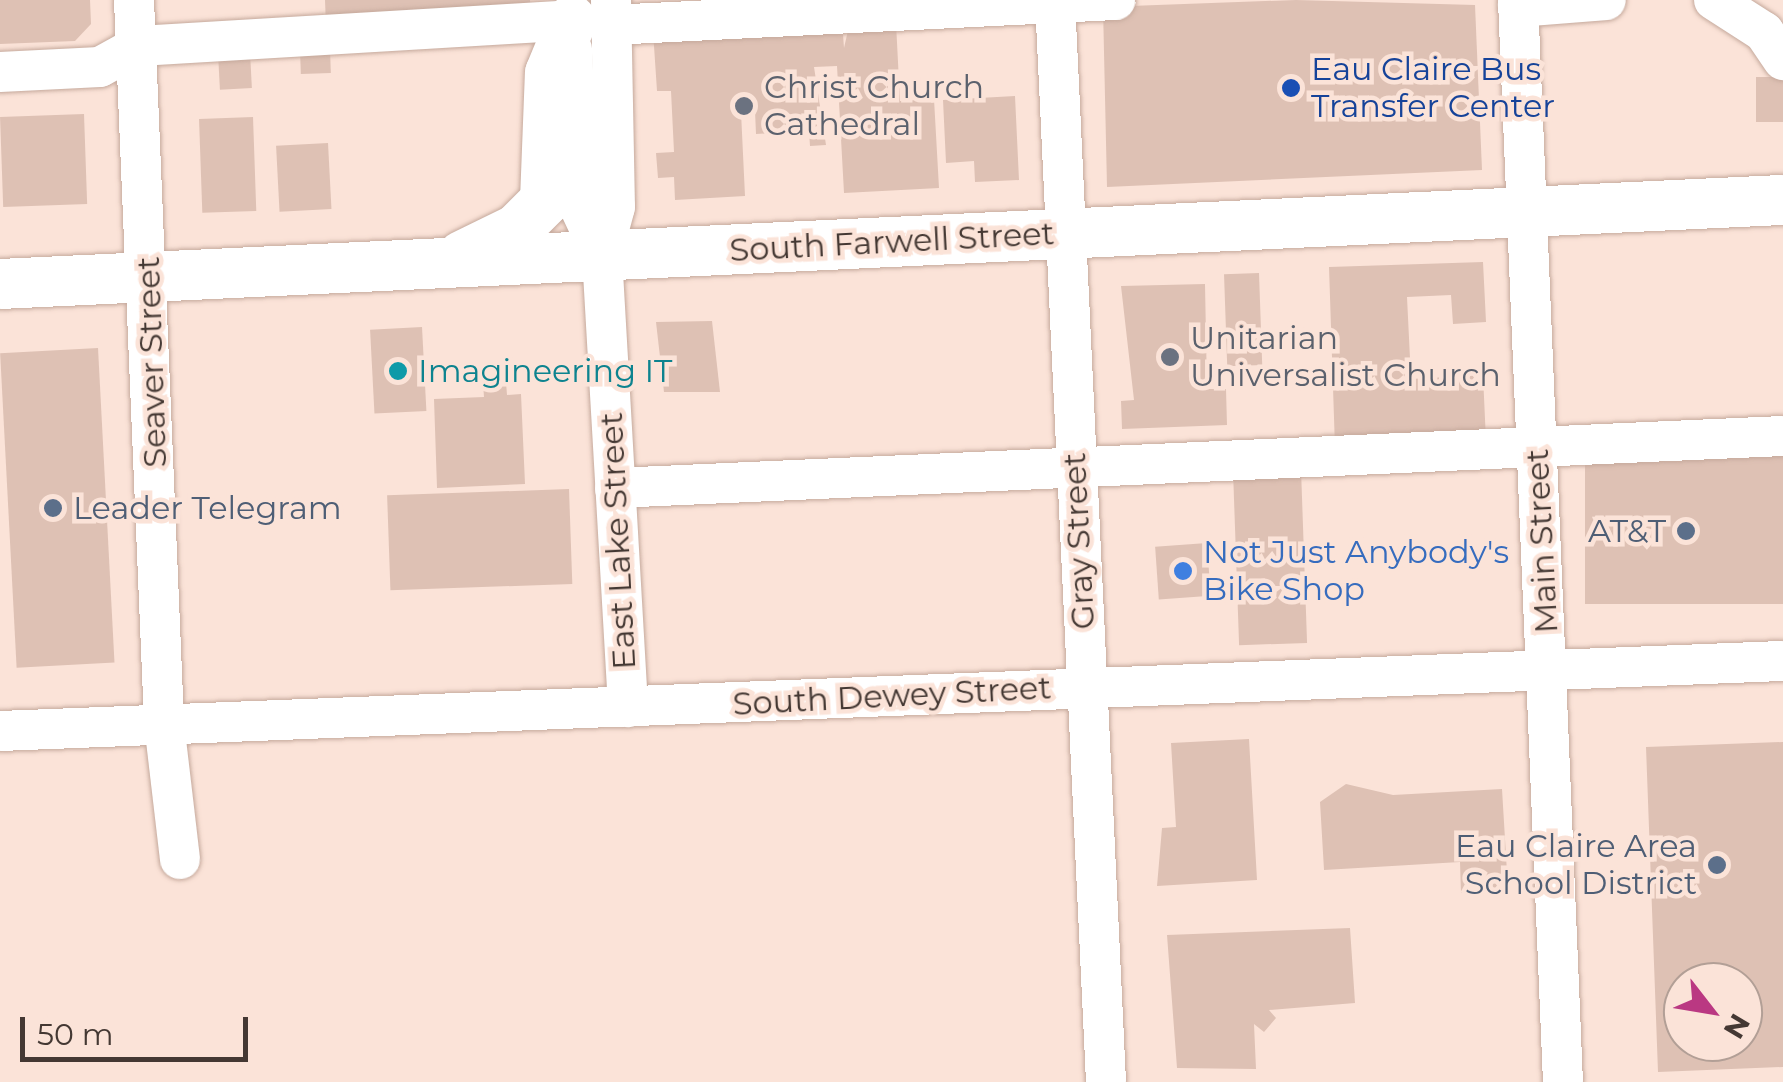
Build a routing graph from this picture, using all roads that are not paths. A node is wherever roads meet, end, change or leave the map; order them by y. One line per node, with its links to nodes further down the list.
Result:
1 (134, 0): 8 (street, Seaver Street)
2 (1115, 0): 5 (street)
3 (1606, 0): 6 (street)
4 (1714, 0): 9 (street)
5 (1055, 1): 7 (street); 13 (street, Gray Street)
6 (1518, 4): 12 (street, Main Street)
7 (591, 11): 8 (street); 14 (street, East Lake Street); 15 (main road)
8 (138, 46): 10 (street); 16 (street, Seaver Street)
9 (1783, 60)
10 (0, 72)
11 (1783, 200): 12 (main road, South Farwell Street)
12 (1528, 214): 13 (main road, South Farwell Street); 19 (street, Main Street)
13 (1062, 234): 14 (main road, South Farwell Street); 20 (street, Gray Street)
14 (602, 255): 15 (main road, South Farwell Street); 21 (street, East Lake Street)
15 (448, 262): 16 (main road, South Farwell Street)
16 (150, 276): 17 (main road, South Farwell Street); 26 (street, Seaver Street)
17 (0, 284)
18 (1783, 436): 19 (street)
19 (1538, 448): 20 (street); 23 (street, Main Street)
20 (1074, 461): 21 (street); 24 (street, Gray Street)
21 (615, 488): 25 (street, East Lake Street)
22 (1783, 661): 23 (street, South Dewey Street)
23 (1548, 674): 24 (street, South Dewey Street); 30 (street, Main Street)
24 (1086, 687): 25 (street, South Dewey Street); 29 (street, Gray Street)
25 (628, 707): 26 (street, South Dewey Street)
26 (164, 724): 27 (street, South Dewey Street); 28 (street, Seaver Street)
27 (0, 731)
28 (180, 859)
29 (1106, 1082)
30 (1563, 1082)

